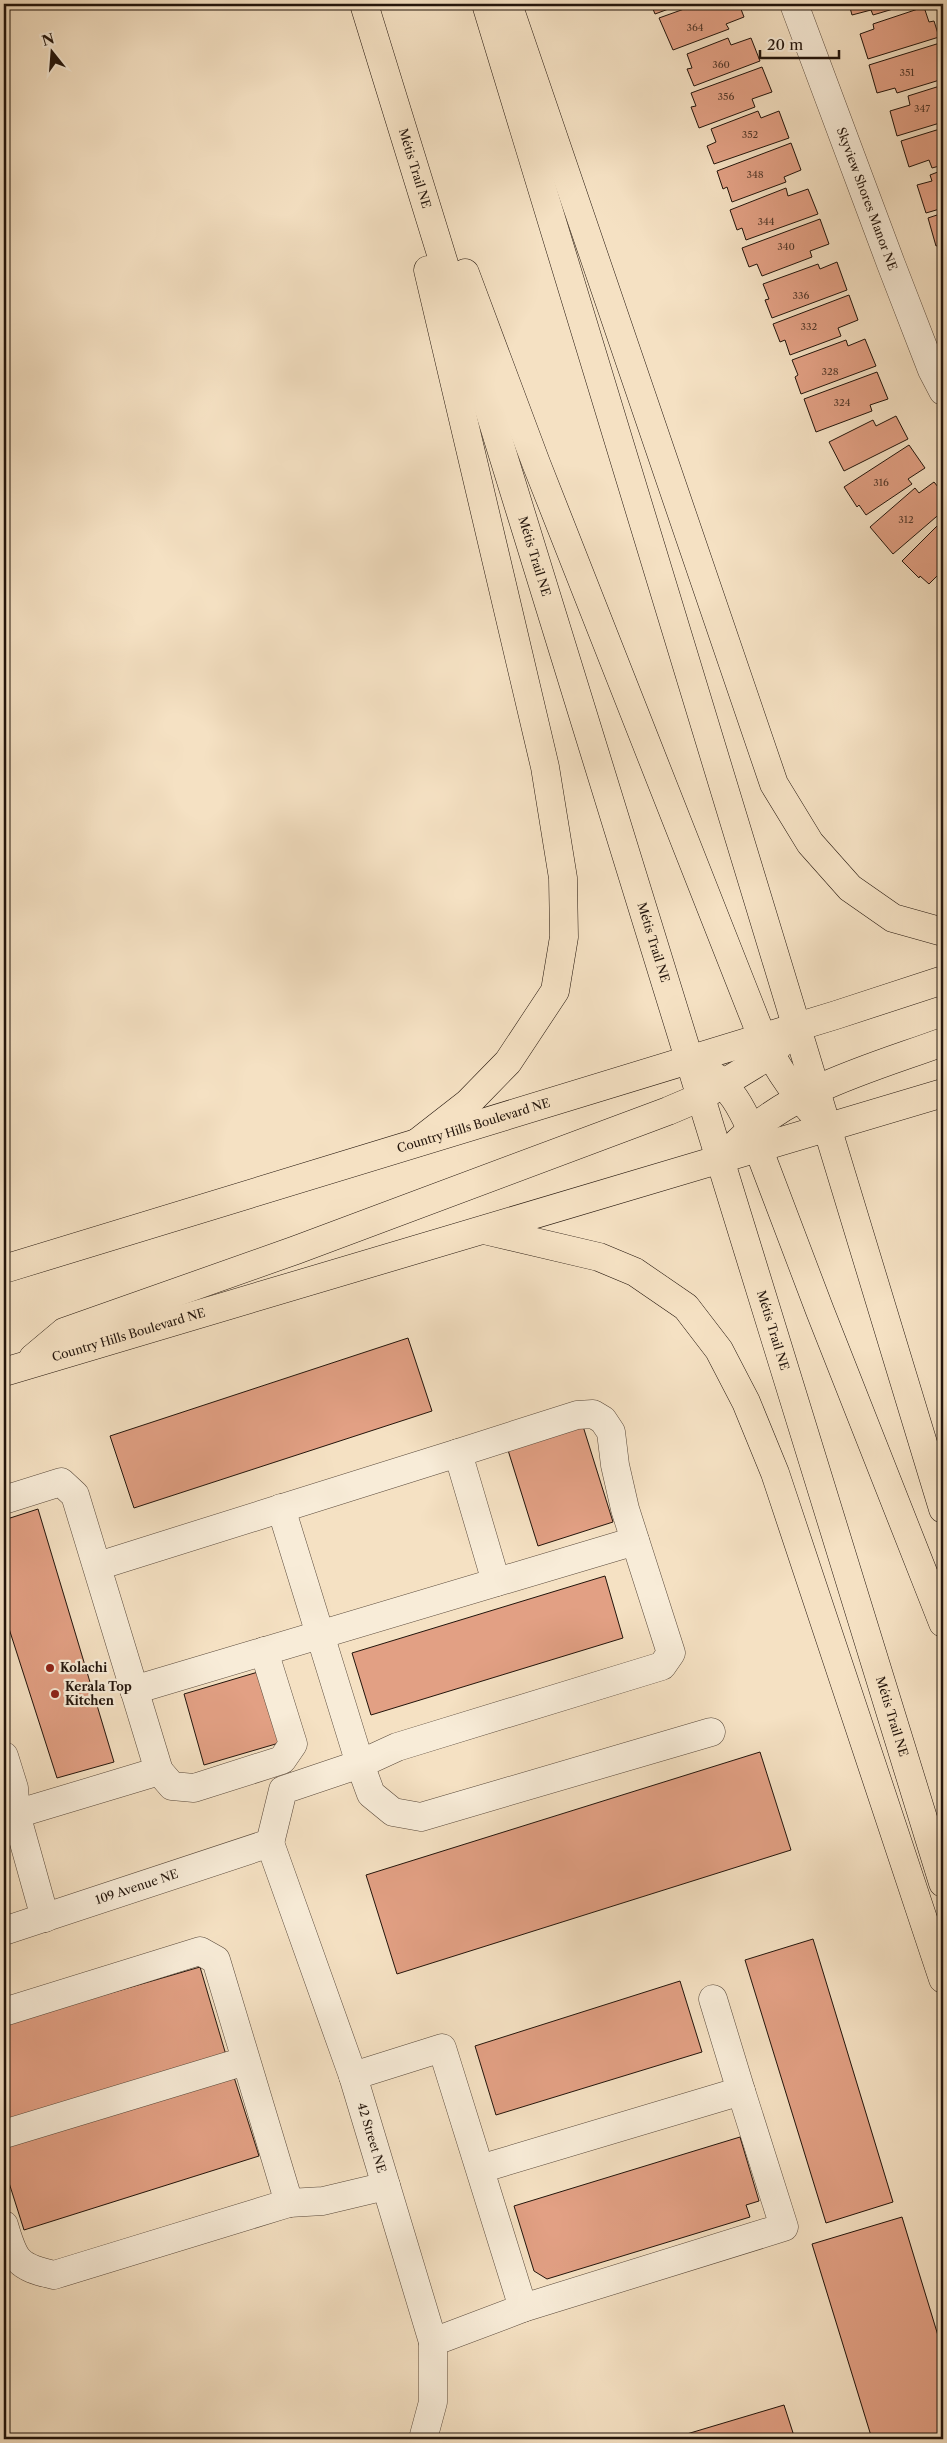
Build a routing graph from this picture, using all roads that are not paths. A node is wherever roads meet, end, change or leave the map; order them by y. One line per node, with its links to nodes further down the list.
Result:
1 (364, 4): 5 (main road, Métis Trail NE)
2 (486, 4): 10 (main road)
3 (508, 4): 8 (main road)
4 (794, 4): 7 (street, Skyview Shores Manor NE)
5 (372, 33): 6 (main road, Métis Trail NE); 20 (main road)
6 (401, 125): 12 (main road); 13 (main road, Métis Trail NE)
7 (943, 391)
8 (943, 932)
9 (943, 980): 10 (main road, Country Hills Boulevard NE)
10 (796, 1026): 12 (main road, Country Hills Boulevard NE); 15 (main road)
11 (943, 1042): 15 (main road)
12 (766, 1046): 13 (main road, Country Hills Boulevard NE); 14 (main road); 15 (main road)
13 (689, 1059): 14 (main road); 17 (main road, Métis Trail NE); 20 (main road, Country Hills Boulevard NE)
14 (724, 1083): 17 (main road); 19 (main road)
15 (807, 1093): 18 (main road); 19 (main road)
16 (943, 1093): 18 (main road)
17 (701, 1097): 21 (main road, Métis Trail NE); 24 (main road)
18 (827, 1128): 19 (main road); 28 (main road)
19 (755, 1138): 21 (main road); 32 (main road)
20 (418, 1142): 23 (main road, Country Hills Boulevard NE)
21 (721, 1159): 22 (main road, Country Hills Boulevard NE); 42 (main road, Métis Trail NE)
22 (482, 1230): 24 (main road, Country Hills Boulevard NE); 45 (main road)
23 (4, 1269)
24 (13, 1369)
25 (458, 1453): 27 (street); 29 (street); 31 (street)
26 (4, 1500): 30 (street)
27 (281, 1508): 30 (street); 33 (street)
28 (943, 1509)
29 (635, 1541): 31 (street); 38 (street)
30 (98, 1566): 35 (street)
31 (496, 1582): 33 (street)
32 (943, 1623)
33 (320, 1635): 34 (street); 38 (street)
34 (264, 1651): 35 (street); 39 (street)
35 (134, 1690): 39 (street)
36 (711, 1732): 38 (street)
37 (4, 1756): 40 (street)
38 (360, 1764): 41 (street)
39 (159, 1771): 40 (street)
40 (10, 1811): 43 (street)
41 (270, 1843): 43 (street, 109 Avenue NE); 49 (street, 42 Street NE)
42 (943, 1883)
43 (45, 1918): 44 (street, 109 Avenue NE)
44 (4, 1931)
45 (943, 1979)
46 (713, 1999): 50 (street)
47 (4, 2012): 48 (street)
48 (245, 2061): 51 (street); 54 (street)
49 (353, 2076): 52 (street); 53 (street, 42 Street NE)
50 (741, 2091): 52 (street); 56 (street)
51 (4, 2134)
52 (480, 2169): 56 (street)
53 (386, 2186): 54 (street); 57 (street, 42 Street NE)
54 (289, 2203): 55 (street)
55 (4, 2225)
56 (523, 2308): 57 (street)
57 (433, 2342): 58 (street, 42 Street NE)
58 (424, 2439)

